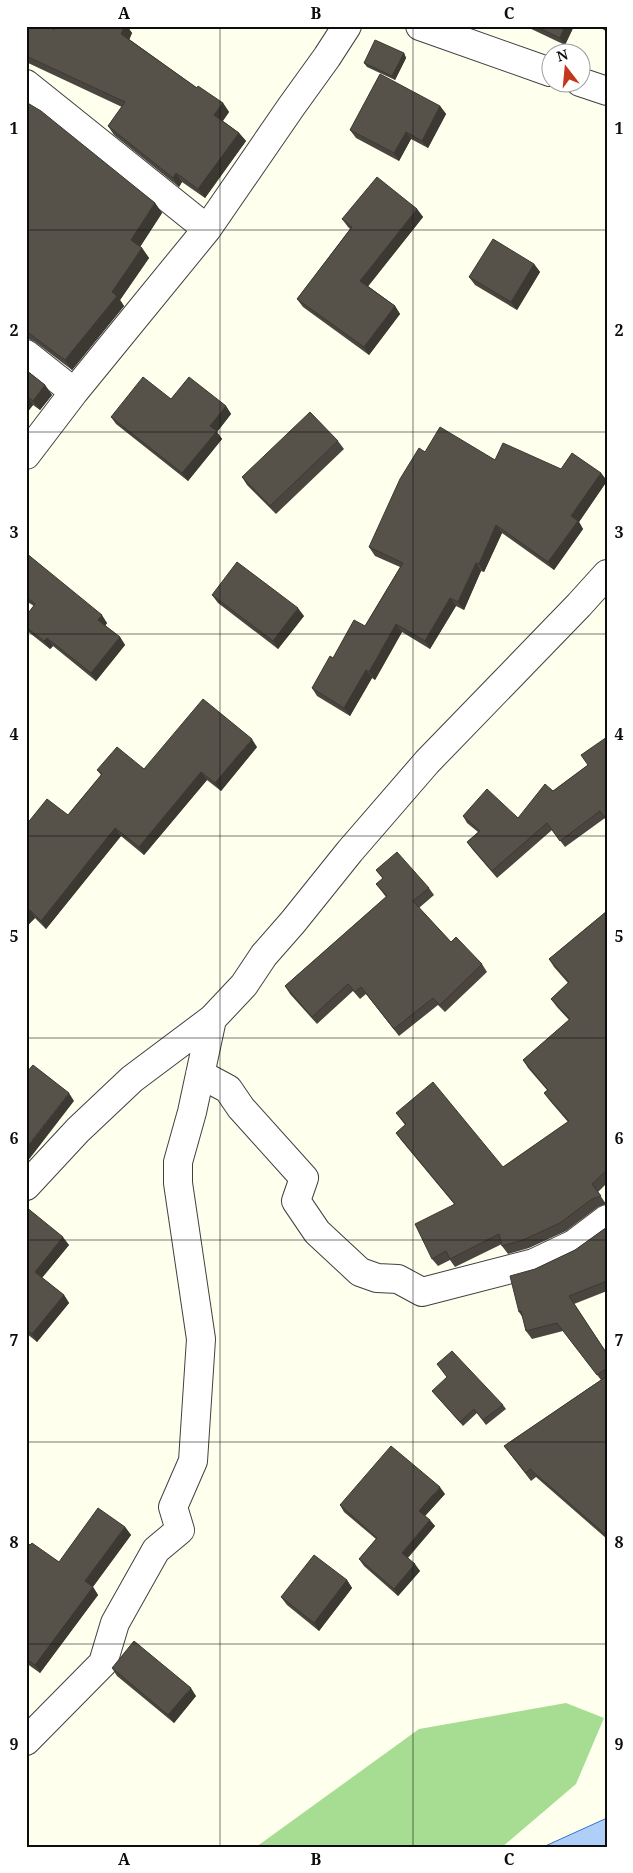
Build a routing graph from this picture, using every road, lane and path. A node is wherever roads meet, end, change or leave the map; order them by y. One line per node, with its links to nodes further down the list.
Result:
1 (347, 26): 7 (street)
2 (437, 29): 3 (street)
3 (540, 68)
4 (26, 84): 7 (street)
5 (590, 85): 6 (street)
6 (607, 91)
7 (207, 229): 9 (street)
8 (26, 354): 9 (street)
9 (74, 392): 10 (street)
10 (26, 456)
11 (607, 574): 12 (street)
12 (212, 1019): 13 (street); 14 (street)
13 (200, 1074): 15 (street); 16 (street)
14 (26, 1186)
15 (607, 1219)
16 (26, 1741)

